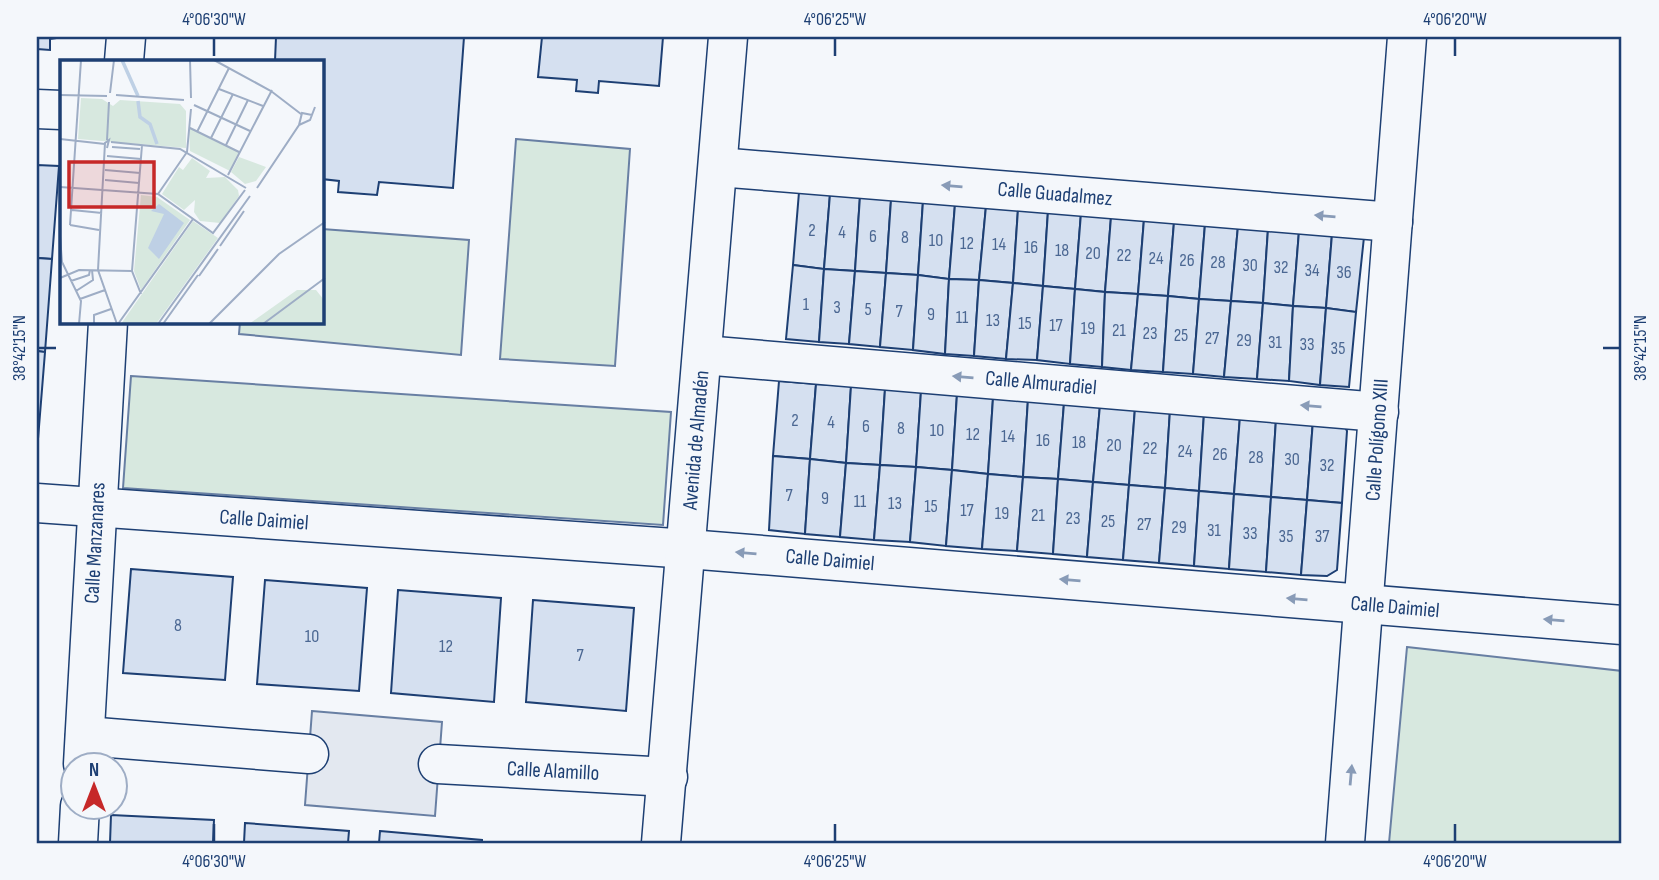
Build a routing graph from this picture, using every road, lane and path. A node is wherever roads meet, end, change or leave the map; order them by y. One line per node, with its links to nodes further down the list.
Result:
1 (126, 37): 4 (street)
2 (728, 37): 7 (street, Avenida de Almadén)
3 (1407, 37): 8 (street, Calle Polígono XIII)
4 (124, 60)
5 (37, 109): 6 (street)
6 (60, 110)
7 (718, 167): 8 (street, Calle Guadalmez, one-way to 7); 10 (street, Avenida de Almadén)
8 (1393, 222): 11 (street, Calle Polígono XIII)
9 (108, 324): 13 (street, Calle Manzanares)
10 (703, 355): 11 (street, Calle Almuradiel, one-way to 10); 14 (street, Avenida de Almadén)
11 (1379, 412): 15 (street, Calle Polígono XIII)
12 (37, 503): 13 (street, Calle Daimiel)
13 (97, 508): 14 (street, Calle Daimiel); 17 (street, Calle Manzanares)
14 (688, 549): 15 (street, Calle Daimiel, one-way to 14); 21 (street, Avenida de Almadén)
15 (1365, 605): 16 (street, Calle Daimiel, one-way to 15); 25 (street, Calle Polígono XIII, one-way to 15)
16 (1622, 625)
17 (84, 750)
18 (130, 751): 19 (street)
19 (309, 754)
20 (438, 764): 21 (street, Calle Alamillo)
21 (667, 777): 24 (street, Avenida de Almadén)
22 (79, 820): 23 (street)
23 (78, 843)
24 (661, 843)
25 (1345, 843)

